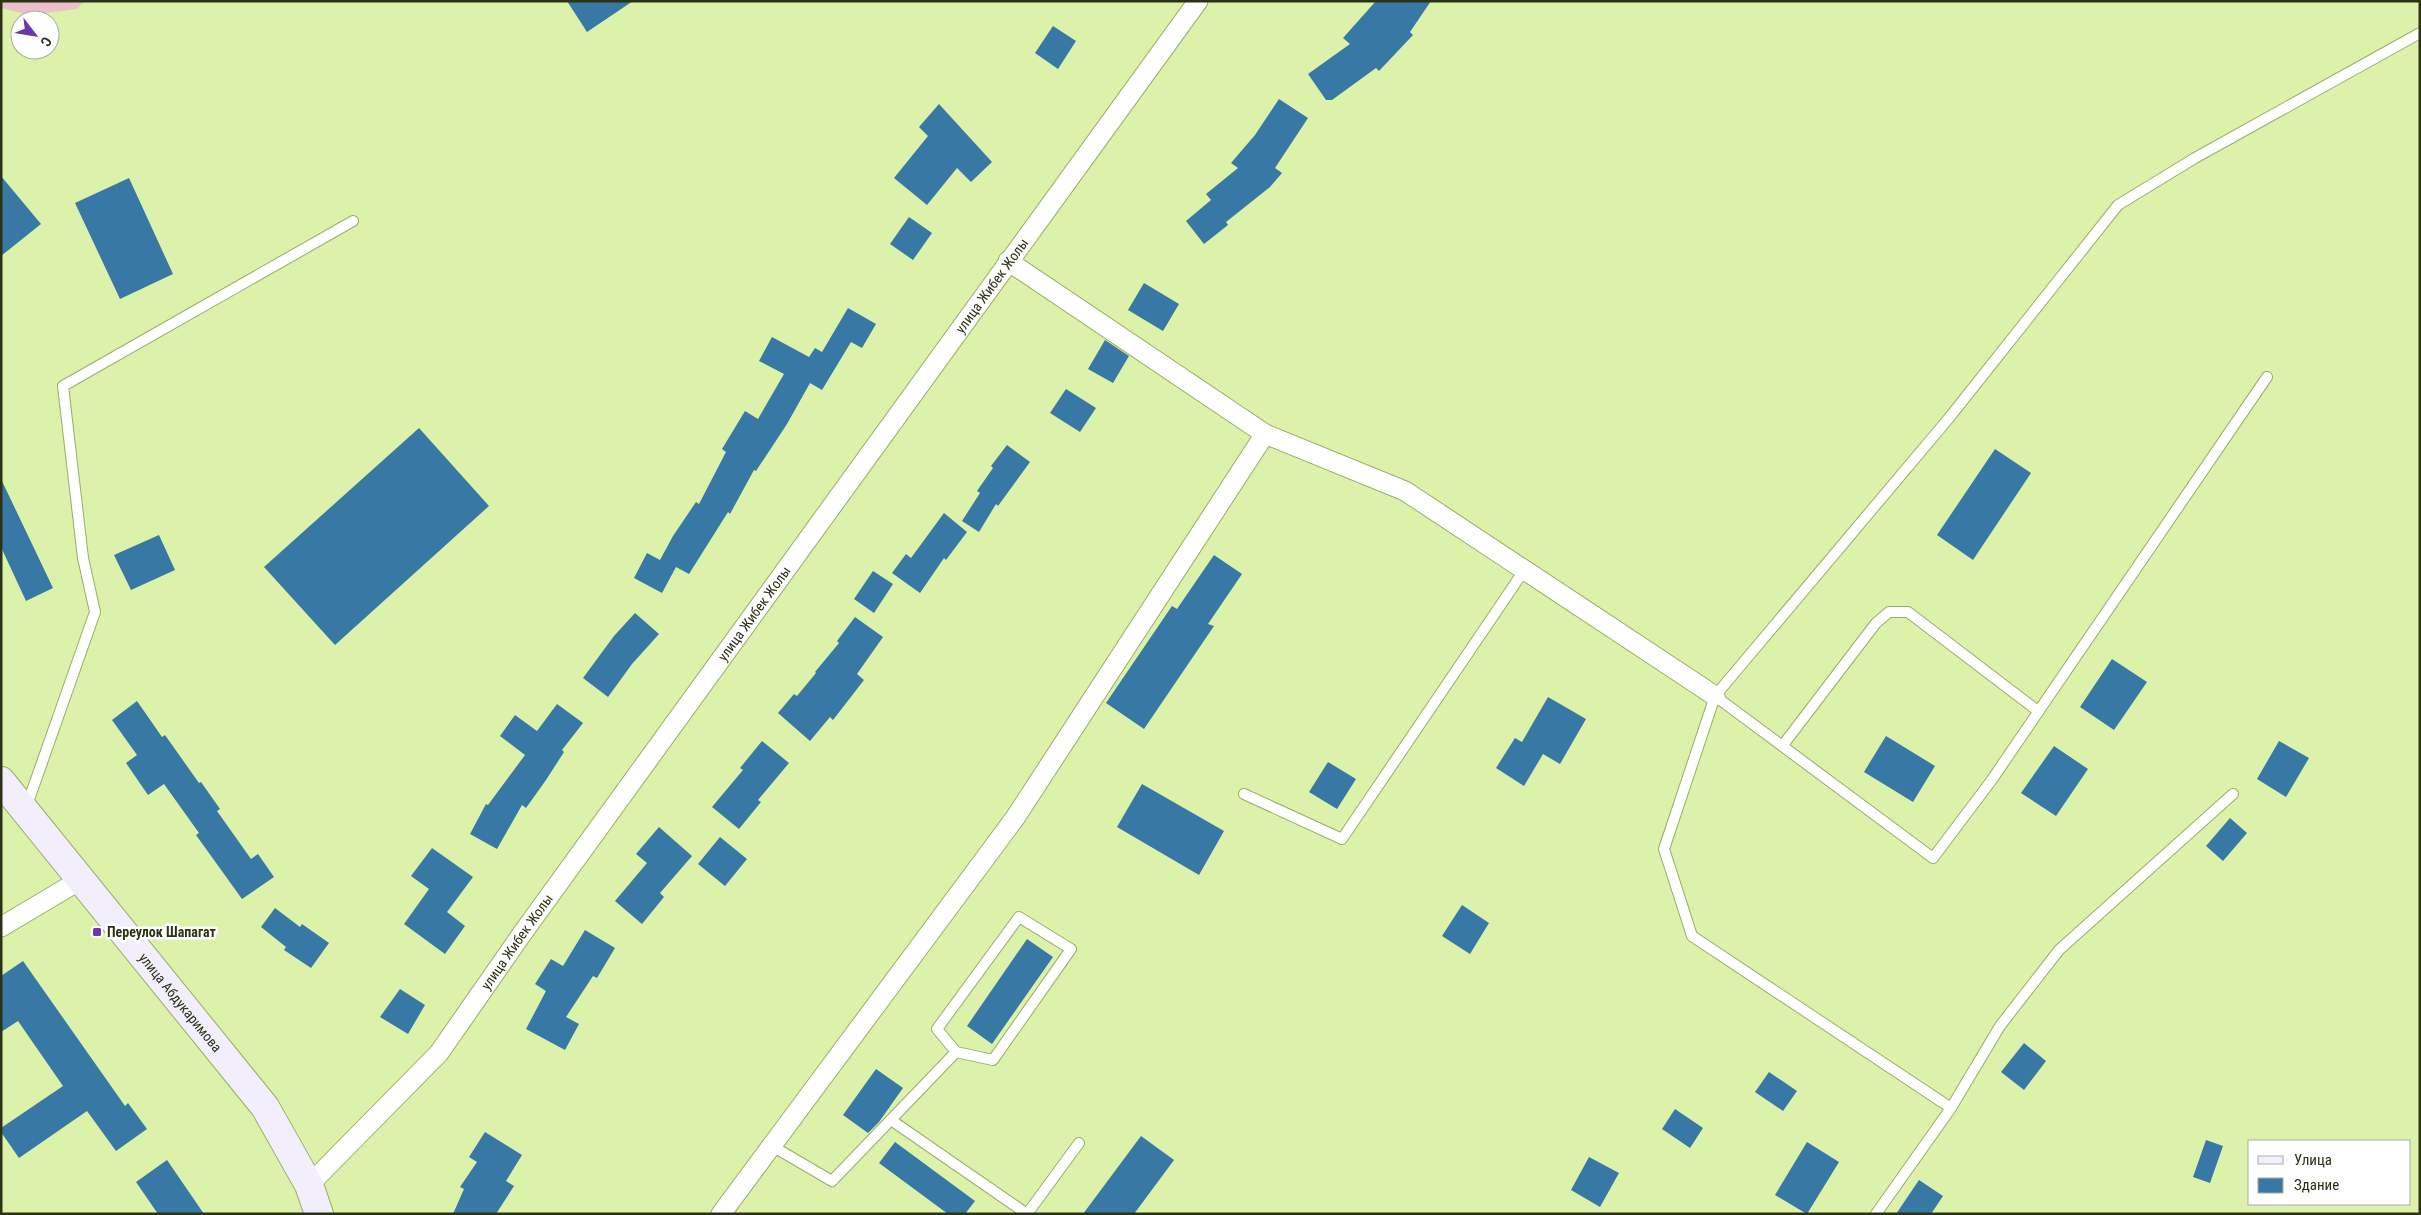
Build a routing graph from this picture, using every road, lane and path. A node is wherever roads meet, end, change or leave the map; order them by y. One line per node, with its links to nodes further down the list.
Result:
1 (1198, 1): 4 (street, улица Жибек Жолы)
2 (2420, 33): 8 (lane)
3 (353, 221): 14 (lane)
4 (1008, 261): 6 (street); 22 (street, улица Жибек Жолы)
5 (2267, 377): 9 (lane)
6 (1265, 434): 7 (street); 21 (street)
7 (1526, 569): 8 (street); 12 (lane)
8 (1715, 696): 10 (lane); 18 (lane)
9 (2038, 711): 10 (lane); 10 (lane)
10 (1783, 745)
11 (1, 781): 14 (main road, улица Абдукаримова)
12 (1244, 794)
13 (2233, 794): 18 (lane)
14 (25, 811): 15 (main road, улица Абдукаримова)
15 (80, 880): 16 (street); 22 (main road, улица Абдукаримова)
16 (1, 927)
17 (956, 1052): 17 (lane); 19 (lane)
18 (1951, 1108): 25 (lane)
19 (891, 1120): 20 (lane); 21 (lane)
20 (1079, 1143)
21 (772, 1146): 24 (street)
22 (309, 1185): 23 (main road)
23 (319, 1214)
24 (722, 1214)
25 (1876, 1214)

